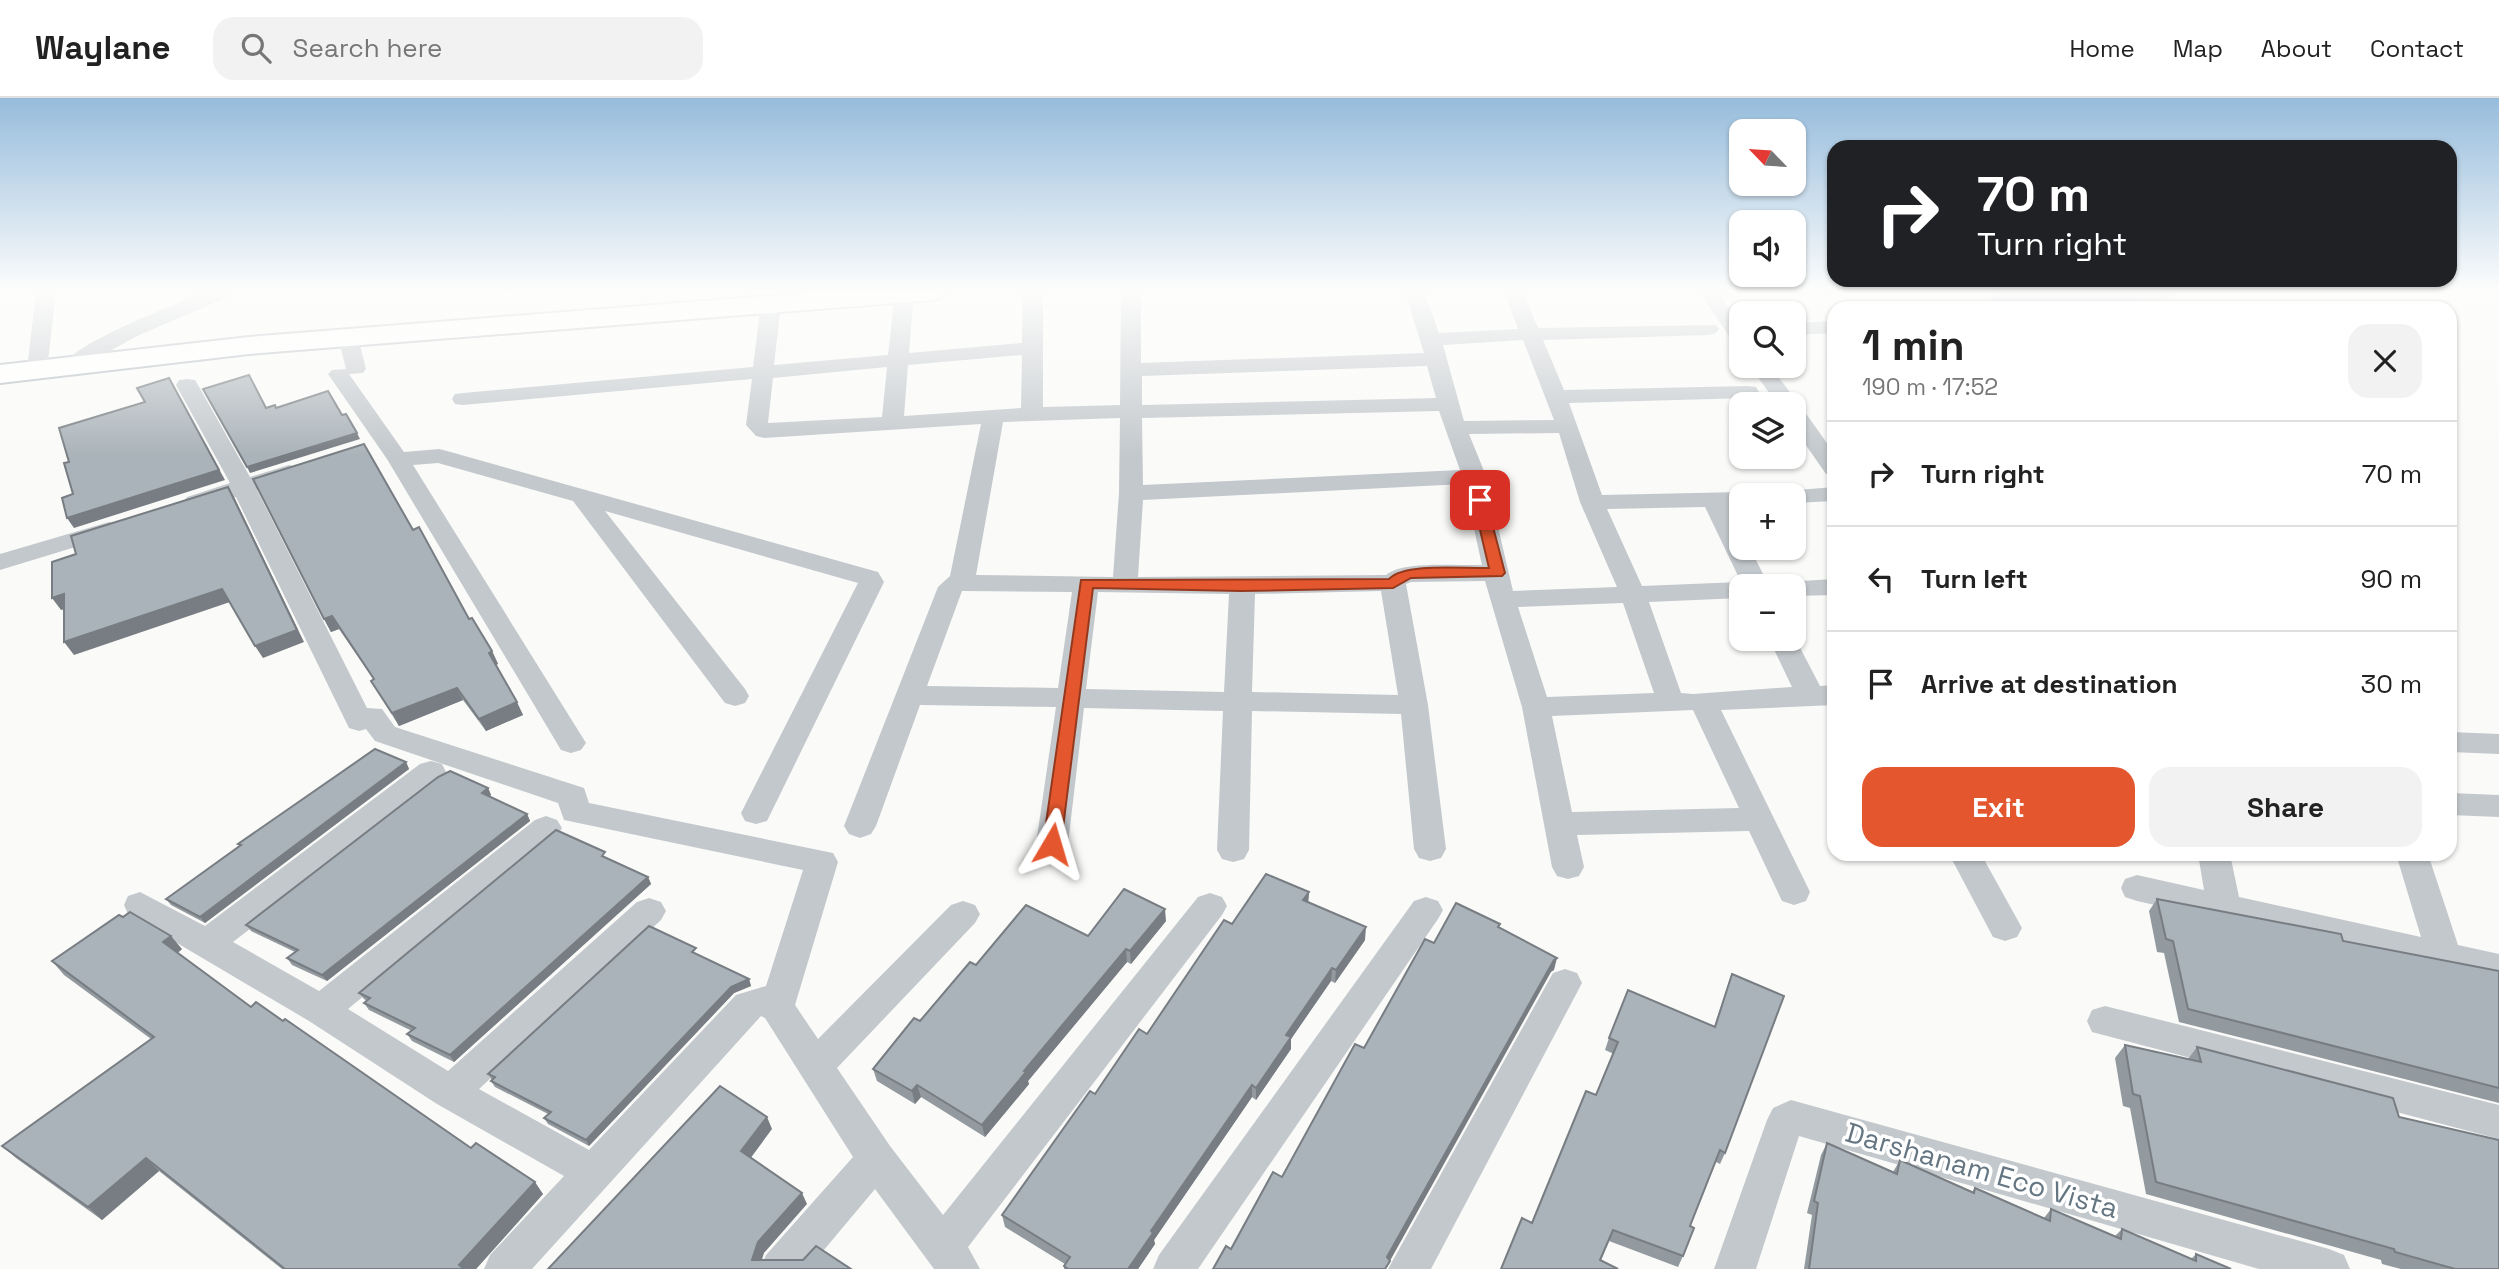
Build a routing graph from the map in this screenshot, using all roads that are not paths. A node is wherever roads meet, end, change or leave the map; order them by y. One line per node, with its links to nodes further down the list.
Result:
1 (40, 347): 15 (street)
2 (100, 347): 14 (street)
3 (243, 347): 14 (main road)
4 (348, 347): 32 (street)
5 (766, 347): 16 (street)
6 (898, 347): 13 (street)
7 (1132, 347): 17 (street)
8 (1433, 347): 12 (street)
9 (1454, 347): 12 (street)
10 (1534, 347): 21 (street)
11 (1032, 348): 13 (street); 25 (street)
12 (1434, 350): 17 (street); 23 (street)
13 (897, 359): 16 (street); 27 (street)
14 (76, 362): 15 (main road)
15 (37, 369): 18 (main road)
16 (764, 370): 22 (street); 27 (street)
17 (1132, 370): 24 (street)
18 (0, 374)
19 (187, 385): 36 (street)
20 (1729, 392): 21 (street)
21 (1555, 397): 28 (street)
22 (463, 399)
23 (1448, 404): 24 (street); 29 (street)
24 (1129, 411): 25 (street); 37 (street)
25 (1032, 414): 26 (street)
26 (993, 417): 27 (street); 49 (street)
27 (892, 423)
28 (1568, 426): 29 (street); 43 (street)
29 (1455, 428): 35 (street)
30 (1806, 430): 33 (street)
31 (359, 449): 32 (street)
32 (392, 450): 39 (street); 70 (street)
33 (1827, 459)
34 (308, 466): 36 (street)
35 (1474, 476): 37 (street); 47 (street)
36 (243, 486): 44 (street); 100 (street)
37 (1131, 493): 52 (street)
38 (1827, 494): 40 (street)
39 (580, 495): 60 (street); 75 (street)
40 (1806, 495)
41 (1729, 500): 42 (street)
42 (1714, 501): 43 (street); 48 (street)
43 (1592, 502): 57 (street)
44 (176, 507)
45 (137, 520): 46 (street)
46 (0, 562)
47 (1497, 573): 50 (street); 58 (street)
48 (1750, 574)
49 (962, 582): 51 (street); 61 (street)
50 (1393, 583): 53 (street); 67 (street)
51 (1086, 584): 52 (street); 63 (street)
52 (1125, 585): 53 (street)
53 (1241, 586): 66 (street)
54 (1827, 587): 55 (street)
55 (1806, 588)
56 (1729, 591): 57 (street)
57 (1633, 595): 58 (street); 65 (street)
58 (1503, 600): 68 (street)
59 (1791, 651): 62 (street)
60 (735, 695)
61 (910, 695): 63 (street); 78 (street)
62 (1822, 695): 64 (street)
63 (1071, 699): 66 (street); 80 (street)
64 (1703, 701): 65 (street); 76 (street)
65 (1671, 703): 68 (street)
66 (1236, 704): 67 (street); 82 (street)
67 (1413, 705): 81 (street)
68 (1536, 707): 77 (street)
69 (2457, 742): 71 (street)
70 (572, 743)
71 (2499, 744)
72 (431, 772): 96 (street)
73 (2457, 804): 74 (street)
74 (2499, 806)
75 (756, 813)
76 (1759, 819): 77 (street); 88 (street)
77 (1559, 824): 86 (street)
78 (860, 826)
79 (547, 828): 101 (street)
80 (1052, 844)
81 (1430, 849)
82 (1233, 850)
83 (1969, 861): 95 (street)
84 (2215, 861): 91 (street)
85 (2414, 861): 97 (street)
86 (1568, 867)
87 (2137, 888): 91 (street)
88 (1794, 892)
89 (140, 905): 96 (street)
90 (1210, 906): 108 (street)
91 (2224, 907): 97 (street)
92 (1426, 910): 111 (street)
93 (649, 911): 104 (street)
94 (963, 914): 103 (street)
95 (2005, 928)
96 (207, 943): 101 (street)
97 (2444, 955): 98 (street)
98 (2499, 968)
99 (1565, 983): 112 (street)
100 (778, 1007): 103 (street); 107 (street)
101 (321, 1010): 104 (street)
102 (2105, 1020): 105 (street)
103 (816, 1065): 106 (street)
104 (450, 1091): 107 (street)
105 (2499, 1122)
106 (876, 1158): 108 (street); 110 (street)
107 (595, 1173): 109 (street)
108 (952, 1257)
109 (505, 1269)
110 (781, 1269)
111 (1174, 1269)
112 (1409, 1269)
113 (1735, 1269): 114 (street, Darshanam Eco Vista)
114 (2329, 1269)

